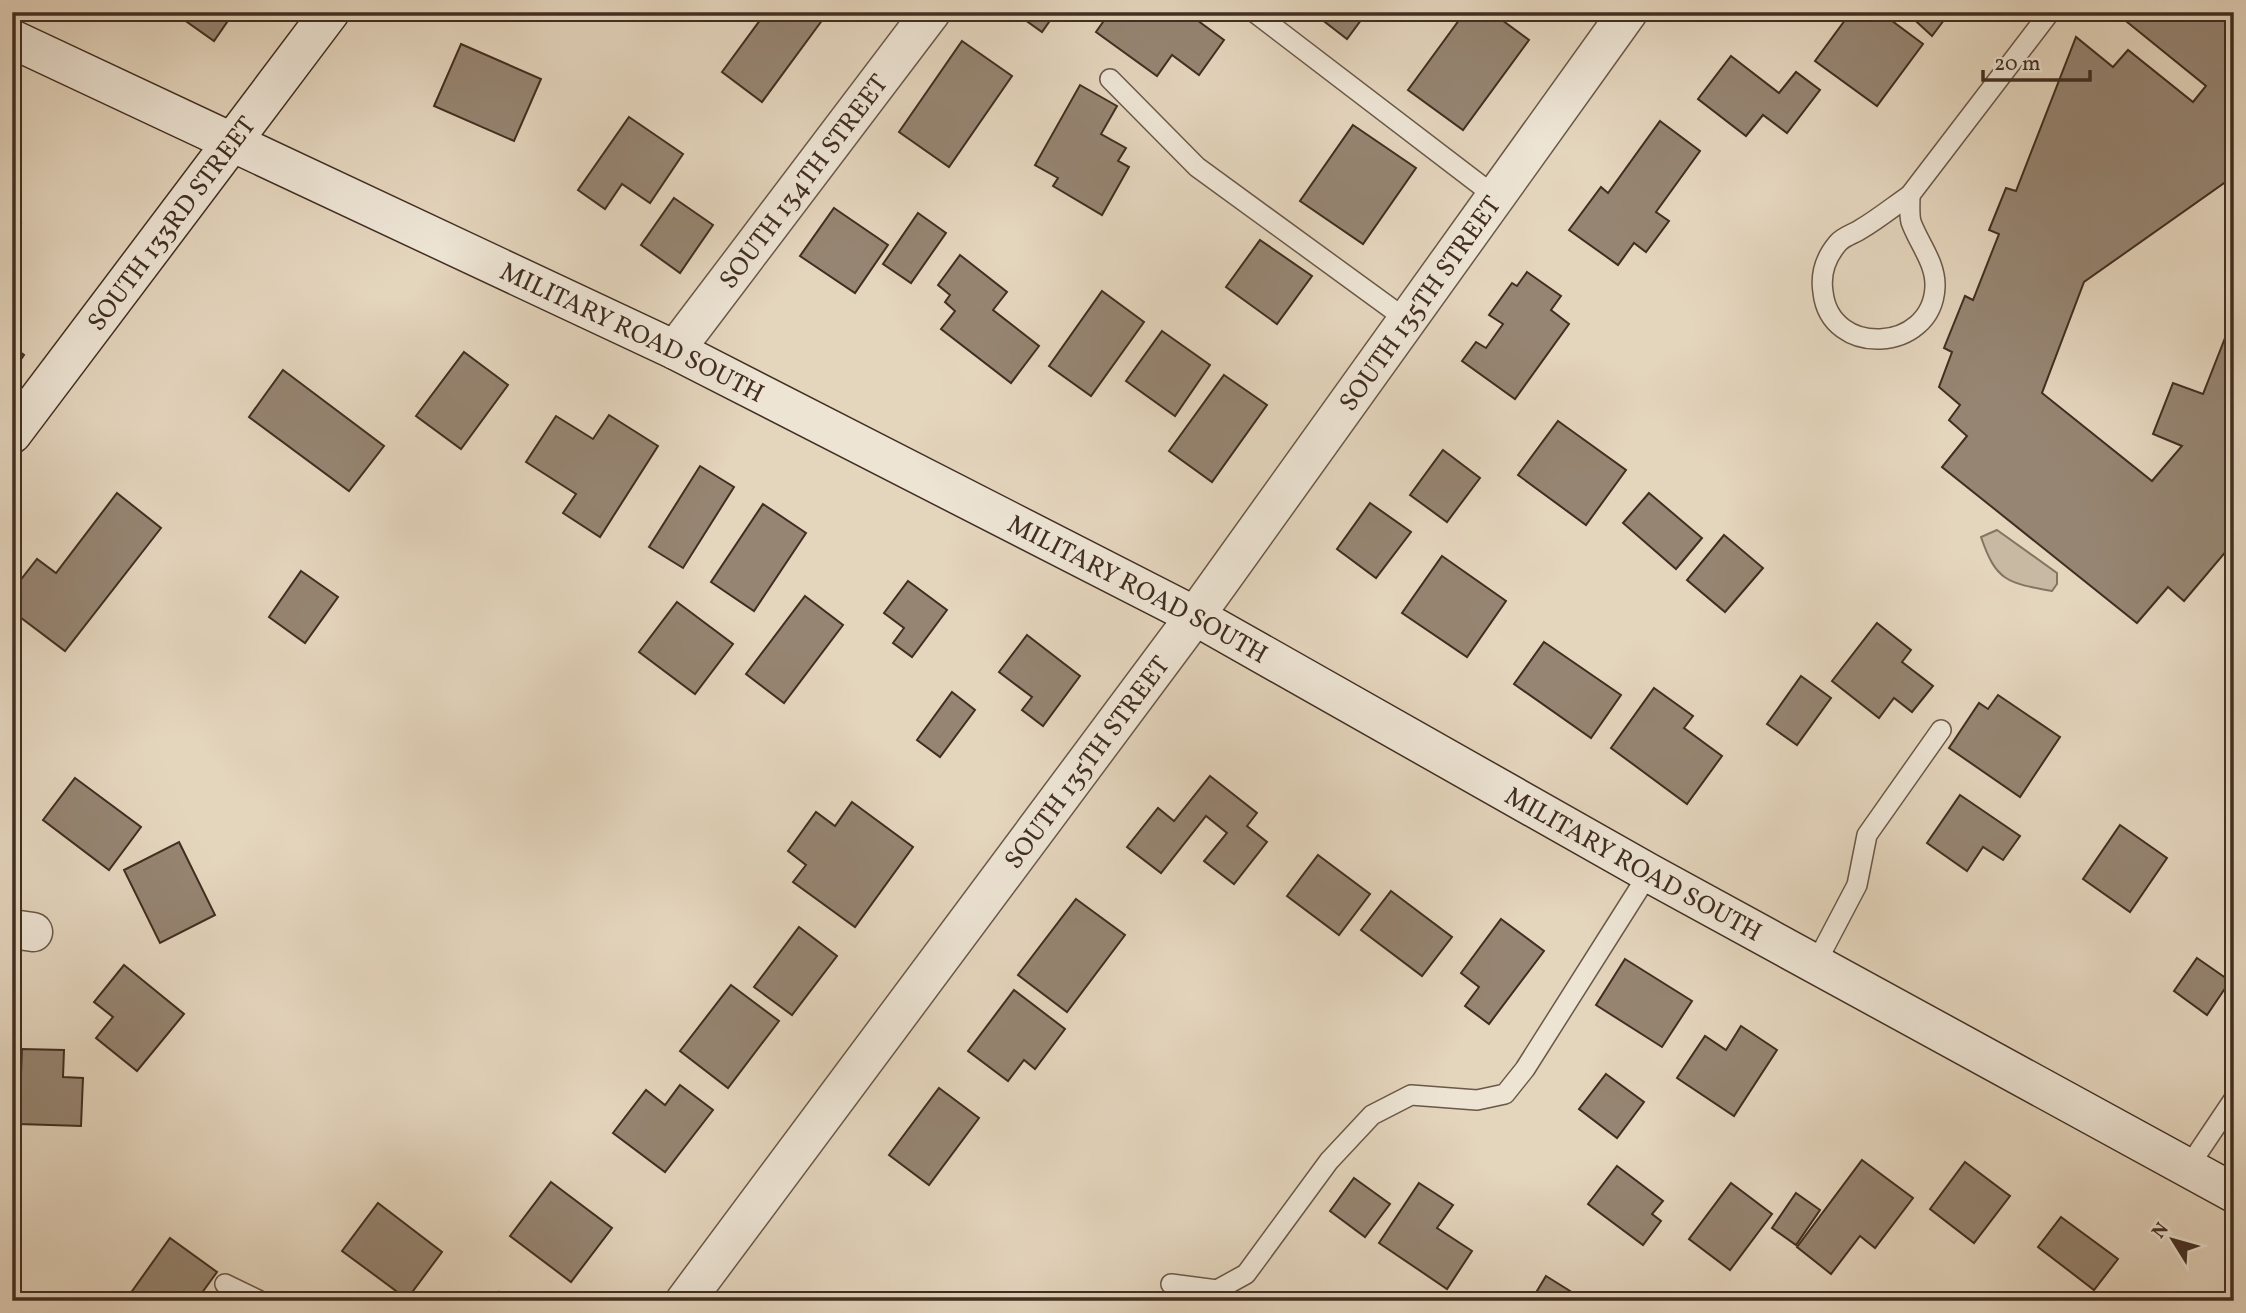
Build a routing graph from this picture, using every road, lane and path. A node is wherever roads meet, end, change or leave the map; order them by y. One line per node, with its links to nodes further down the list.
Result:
1 (330, 12): 8 (street, SOUTH 133RD STREET)
2 (931, 12): 12 (street, SOUTH 134TH STREET)
3 (1254, 12): 10 (lane)
4 (1628, 12): 10 (street, SOUTH 135TH STREET)
5 (2050, 12): 9 (lane)
6 (12, 39): 8 (street, MILITARY ROAD SOUTH)
7 (1110, 79): 11 (lane)
8 (234, 143): 12 (street, MILITARY ROAD SOUTH); 13 (street, SOUTH 133RD STREET)
9 (1910, 195): 9 (lane)
10 (1496, 197): 11 (street, SOUTH 135TH STREET)
11 (1407, 320): 14 (street, SOUTH 135TH STREET)
12 (675, 350): 14 (street, MILITARY ROAD SOUTH)
13 (12, 434)
14 (1195, 616): 16 (street, MILITARY ROAD SOUTH); 24 (street, SOUTH 135TH STREET)
15 (1941, 730): 17 (lane)
16 (1648, 873): 17 (street, MILITARY ROAD SOUTH); 22 (lane)
17 (1815, 965): 19 (street, MILITARY ROAD SOUTH)
18 (2234, 1099): 19 (lane)
19 (2187, 1169): 20 (street, MILITARY ROAD SOUTH)
20 (2234, 1193)
21 (225, 1284): 23 (lane)
22 (1171, 1284)
23 (260, 1301)
24 (685, 1301)

